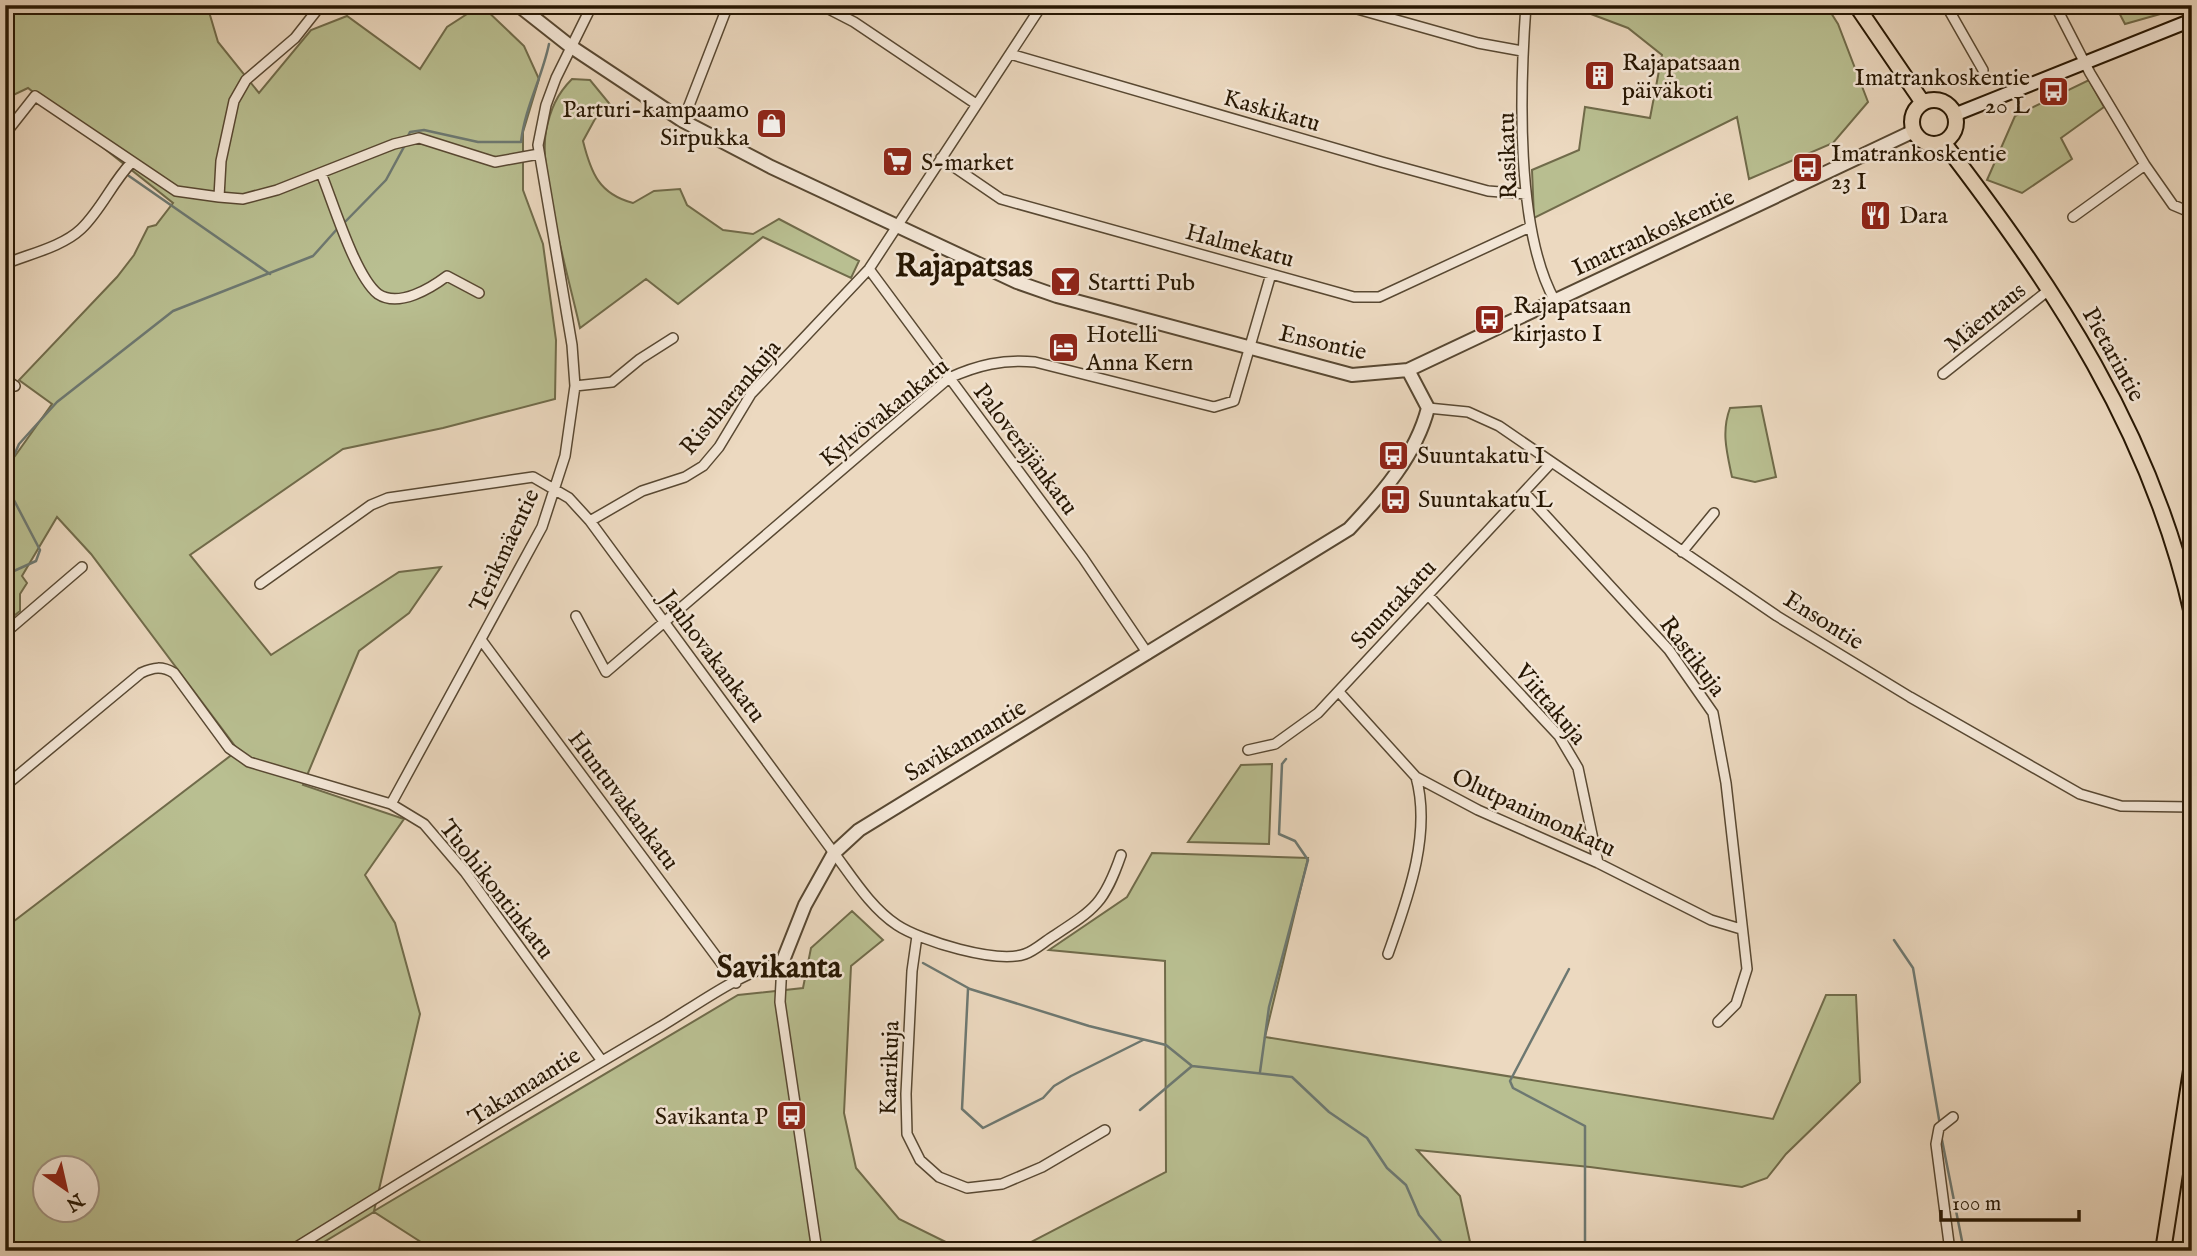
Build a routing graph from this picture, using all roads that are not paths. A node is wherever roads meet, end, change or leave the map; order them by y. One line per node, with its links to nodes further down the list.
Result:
1 (321, 5): 31 (street)
2 (518, 5): 13 (street, Ensontie)
3 (592, 5): 13 (street, Terikmäentie)
4 (728, 5): 21 (street)
5 (821, 5): 19 (street)
6 (1042, 5): 15 (street, Risuharankuja)
7 (1343, 5): 14 (street)
8 (1527, 5): 14 (street, Rasikatu)
9 (1856, 5): 18 (main road)
10 (1946, 5): 17 (street)
11 (2055, 5): 16 (street)
12 (2192, 20): 16 (street)
13 (570, 46): 21 (street, Ensontie); 25 (street, Terikmäentie)
14 (1522, 51): 30 (street, Rasikatu)
15 (1010, 54): 19 (street, Risuharankuja); 30 (street, Kaskikatu)
16 (2084, 61): 20 (street); 28 (street)
17 (1983, 71)
18 (1923, 103): 20 (main road); 22 (main road)
19 (976, 104): 26 (street, Risuharankuja)
20 (1954, 115): 24 (main road)
21 (683, 121): 34 (street, Ensontie)
22 (1914, 131): 24 (main road); 41 (street, Imatrankoskentie)
23 (5, 134): 27 (street)
24 (1942, 142): 39 (main road, Pietarintie)
25 (539, 154): 29 (street); 49 (street, Terikmäentie)
26 (941, 158): 34 (street, Risuharankuja); 38 (street, Halmekatu)
27 (131, 163): 31 (street); 36 (street)
28 (2145, 165): 32 (street); 33 (street)
29 (321, 173): 31 (street); 40 (street)
30 (1526, 194): 35 (street, Rasikatu)
31 (219, 197)
32 (2192, 213)
33 (2073, 216)
34 (895, 227): 37 (street, Risuharankuja); 43 (street, Ensontie)
35 (1530, 227): 38 (street, Halmekatu); 41 (street, Rasikatu)
36 (5, 264)
37 (869, 269): 46 (street, Paloveräjänkatu); 55 (street, Risuharankuja)
38 (1271, 274): 43 (street, Kylvövakankatu)
39 (2050, 289): 45 (street, Mäentaus); 60 (main road, Pietarintie)
40 (479, 293)
41 (1555, 301): 44 (street, Imatrankoskentie)
42 (673, 338): 49 (street)
43 (1249, 346): 44 (street, Ensontie); 46 (street, Kylvövakankatu)
44 (1408, 370): 50 (street)
45 (1943, 374)
46 (949, 378): 62 (street, Kylvövakankatu); 65 (street, Paloveräjänkatu)
47 (5, 379): 48 (street)
48 (15, 386)
49 (575, 386): 52 (street, Terikmäentie)
50 (1428, 408): 51 (street, Ensontie); 65 (street, Savikannantie)
51 (1551, 463): 53 (street, Suuntakatu); 56 (street, Ensontie)
52 (555, 487): 55 (street, Jauhovakankatu); 58 (street); 64 (street, Terikmäentie)
53 (1524, 492): 59 (street, Suuntakatu); 75 (street, Rastikuja)
54 (1714, 513): 56 (street)
55 (590, 522): 62 (street, Jauhovakankatu)
56 (1682, 552): 71 (street, Ensontie)
57 (82, 568): 63 (street)
58 (260, 584)
59 (1428, 595): 66 (street, Suuntakatu); 74 (street, Viittakuja)
60 (2192, 614)
61 (576, 616): 62 (street, Kylvövakankatu)
62 (664, 623): 72 (street, Jauhovakankatu)
63 (5, 633)
64 (482, 641): 70 (street, Terikmäentie); 79 (street, Huntuvakankatu)
65 (1148, 654): 72 (street, Savikannantie)
66 (1339, 692): 67 (street, Suuntakatu); 68 (street, Olutpanimonkatu)
67 (1248, 750)
68 (1416, 777): 74 (street, Olutpanimonkatu); 77 (street)
69 (5, 786): 70 (street, Tuohikontinkatu)
70 (391, 804): 81 (street, Tuohikontinkatu)
71 (2192, 807)
72 (834, 853): 76 (street, Jauhovakankatu); 78 (street, Savikannantie)
73 (1121, 855): 76 (street, Jauhovakankatu)
74 (1598, 863): 75 (street, Olutpanimonkatu)
75 (1741, 929): 80 (street, Rastikuja)
76 (918, 936): 84 (street, Kaarikuja)
77 (1388, 954)
78 (782, 963): 79 (street, Takamaantie); 86 (street, Savikannantie)
79 (736, 983): 81 (street, Takamaantie)
80 (1718, 1022)
81 (602, 1061): 85 (street, Takamaantie)
82 (2192, 1064): 88 (main road)
83 (1953, 1117): 87 (street)
84 (1105, 1130)
85 (290, 1251)
86 (817, 1251)
87 (1950, 1251)
88 (2163, 1251)

